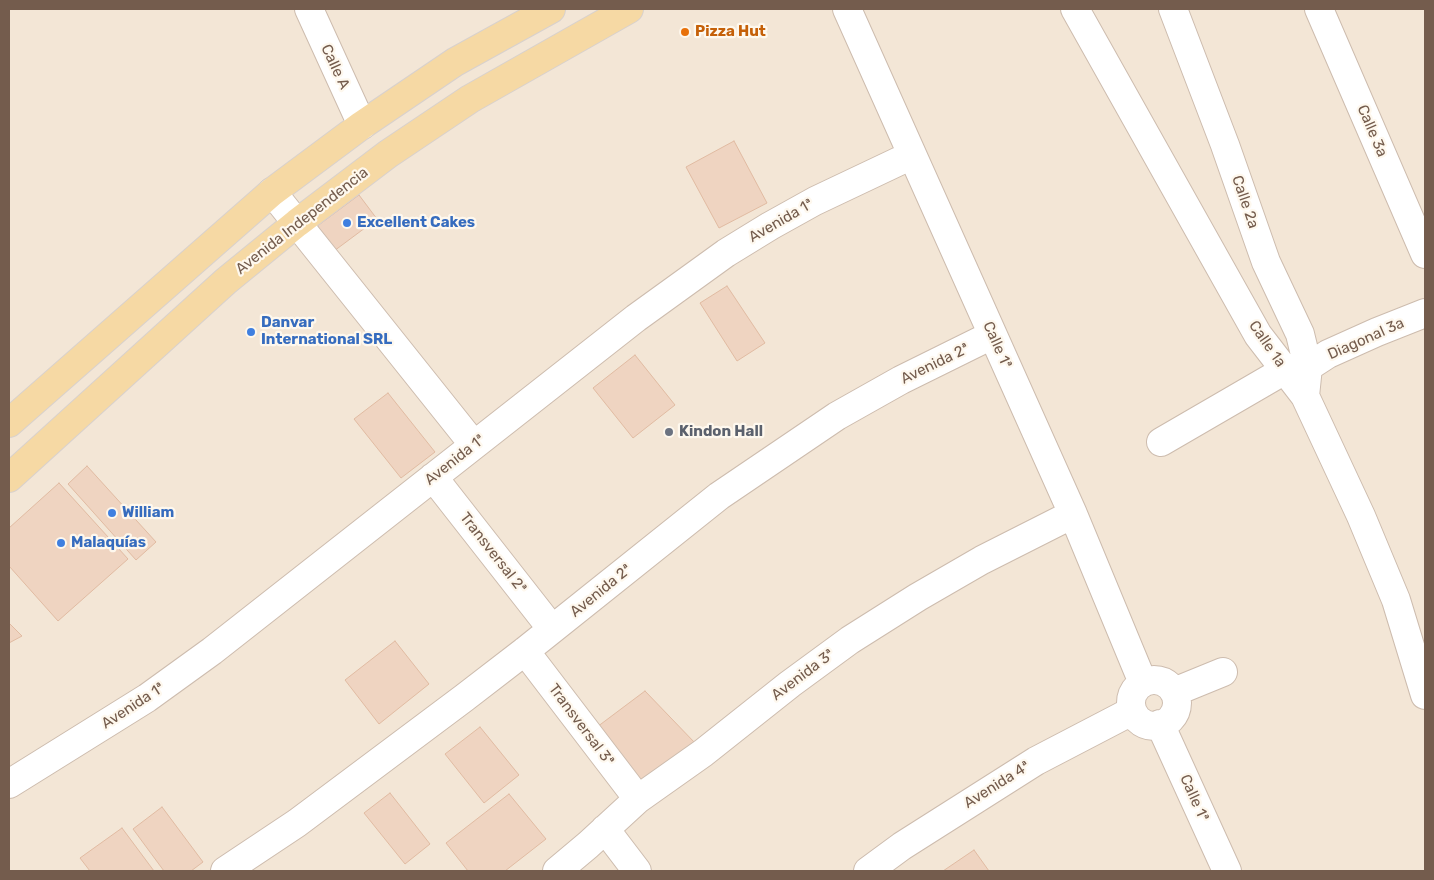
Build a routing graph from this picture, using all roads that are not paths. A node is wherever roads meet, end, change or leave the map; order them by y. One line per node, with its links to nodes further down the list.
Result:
1 (309, 9): 8 (street, Calle A)
2 (551, 9): 8 (main road)
3 (629, 9): 11 (main road, Avenida Independencia)
4 (847, 9): 9 (street, Calle 1ª)
5 (1075, 9): 15 (street, Calle 1a)
6 (1173, 9): 15 (street, Calle 2a)
7 (1319, 9): 12 (street, Calle 3a)
8 (362, 125): 10 (main road)
9 (912, 155): 14 (street, Calle 1ª); 18 (street, Avenida 1ª)
10 (272, 192): 11 (street); 16 (main road)
11 (297, 224): 18 (street); 20 (main road, Avenida Independencia)
12 (1425, 254)
13 (1425, 314): 15 (street, Diagonal 3a)
14 (992, 335): 21 (street, Calle 1ª); 22 (street, Avenida 2ª)
15 (1297, 368): 17 (street, Diagonal 3a); 27 (street, Calle 1a)
16 (9, 423)
17 (1161, 442)
18 (474, 445): 19 (street, Avenida 1ª)
19 (433, 477): 22 (street, Transversal 2ª); 30 (street, Avenida 1ª)
20 (9, 478)
21 (1072, 514): 25 (street, Calle 1ª); 31 (street, Avenida 3ª)
22 (552, 629): 23 (street, Avenida 2ª)
23 (525, 651): 31 (street, Transversal 3ª); 33 (street, Avenida 2ª)
24 (1223, 672): 26 (street)
25 (1143, 683): 26 (street); 28 (street)
26 (1174, 692): 29 (street)
27 (1425, 695)
28 (1132, 711): 29 (street); 36 (street, Avenida 4ª)
29 (1160, 724): 37 (street, Calle 1ª)
30 (9, 784)
31 (638, 799): 32 (street, Avenida 3ª)
32 (604, 829): 34 (street, Avenida 3ª); 35 (street)
33 (226, 871)
34 (557, 871)
35 (637, 871)
36 (868, 871)
37 (1227, 871)

